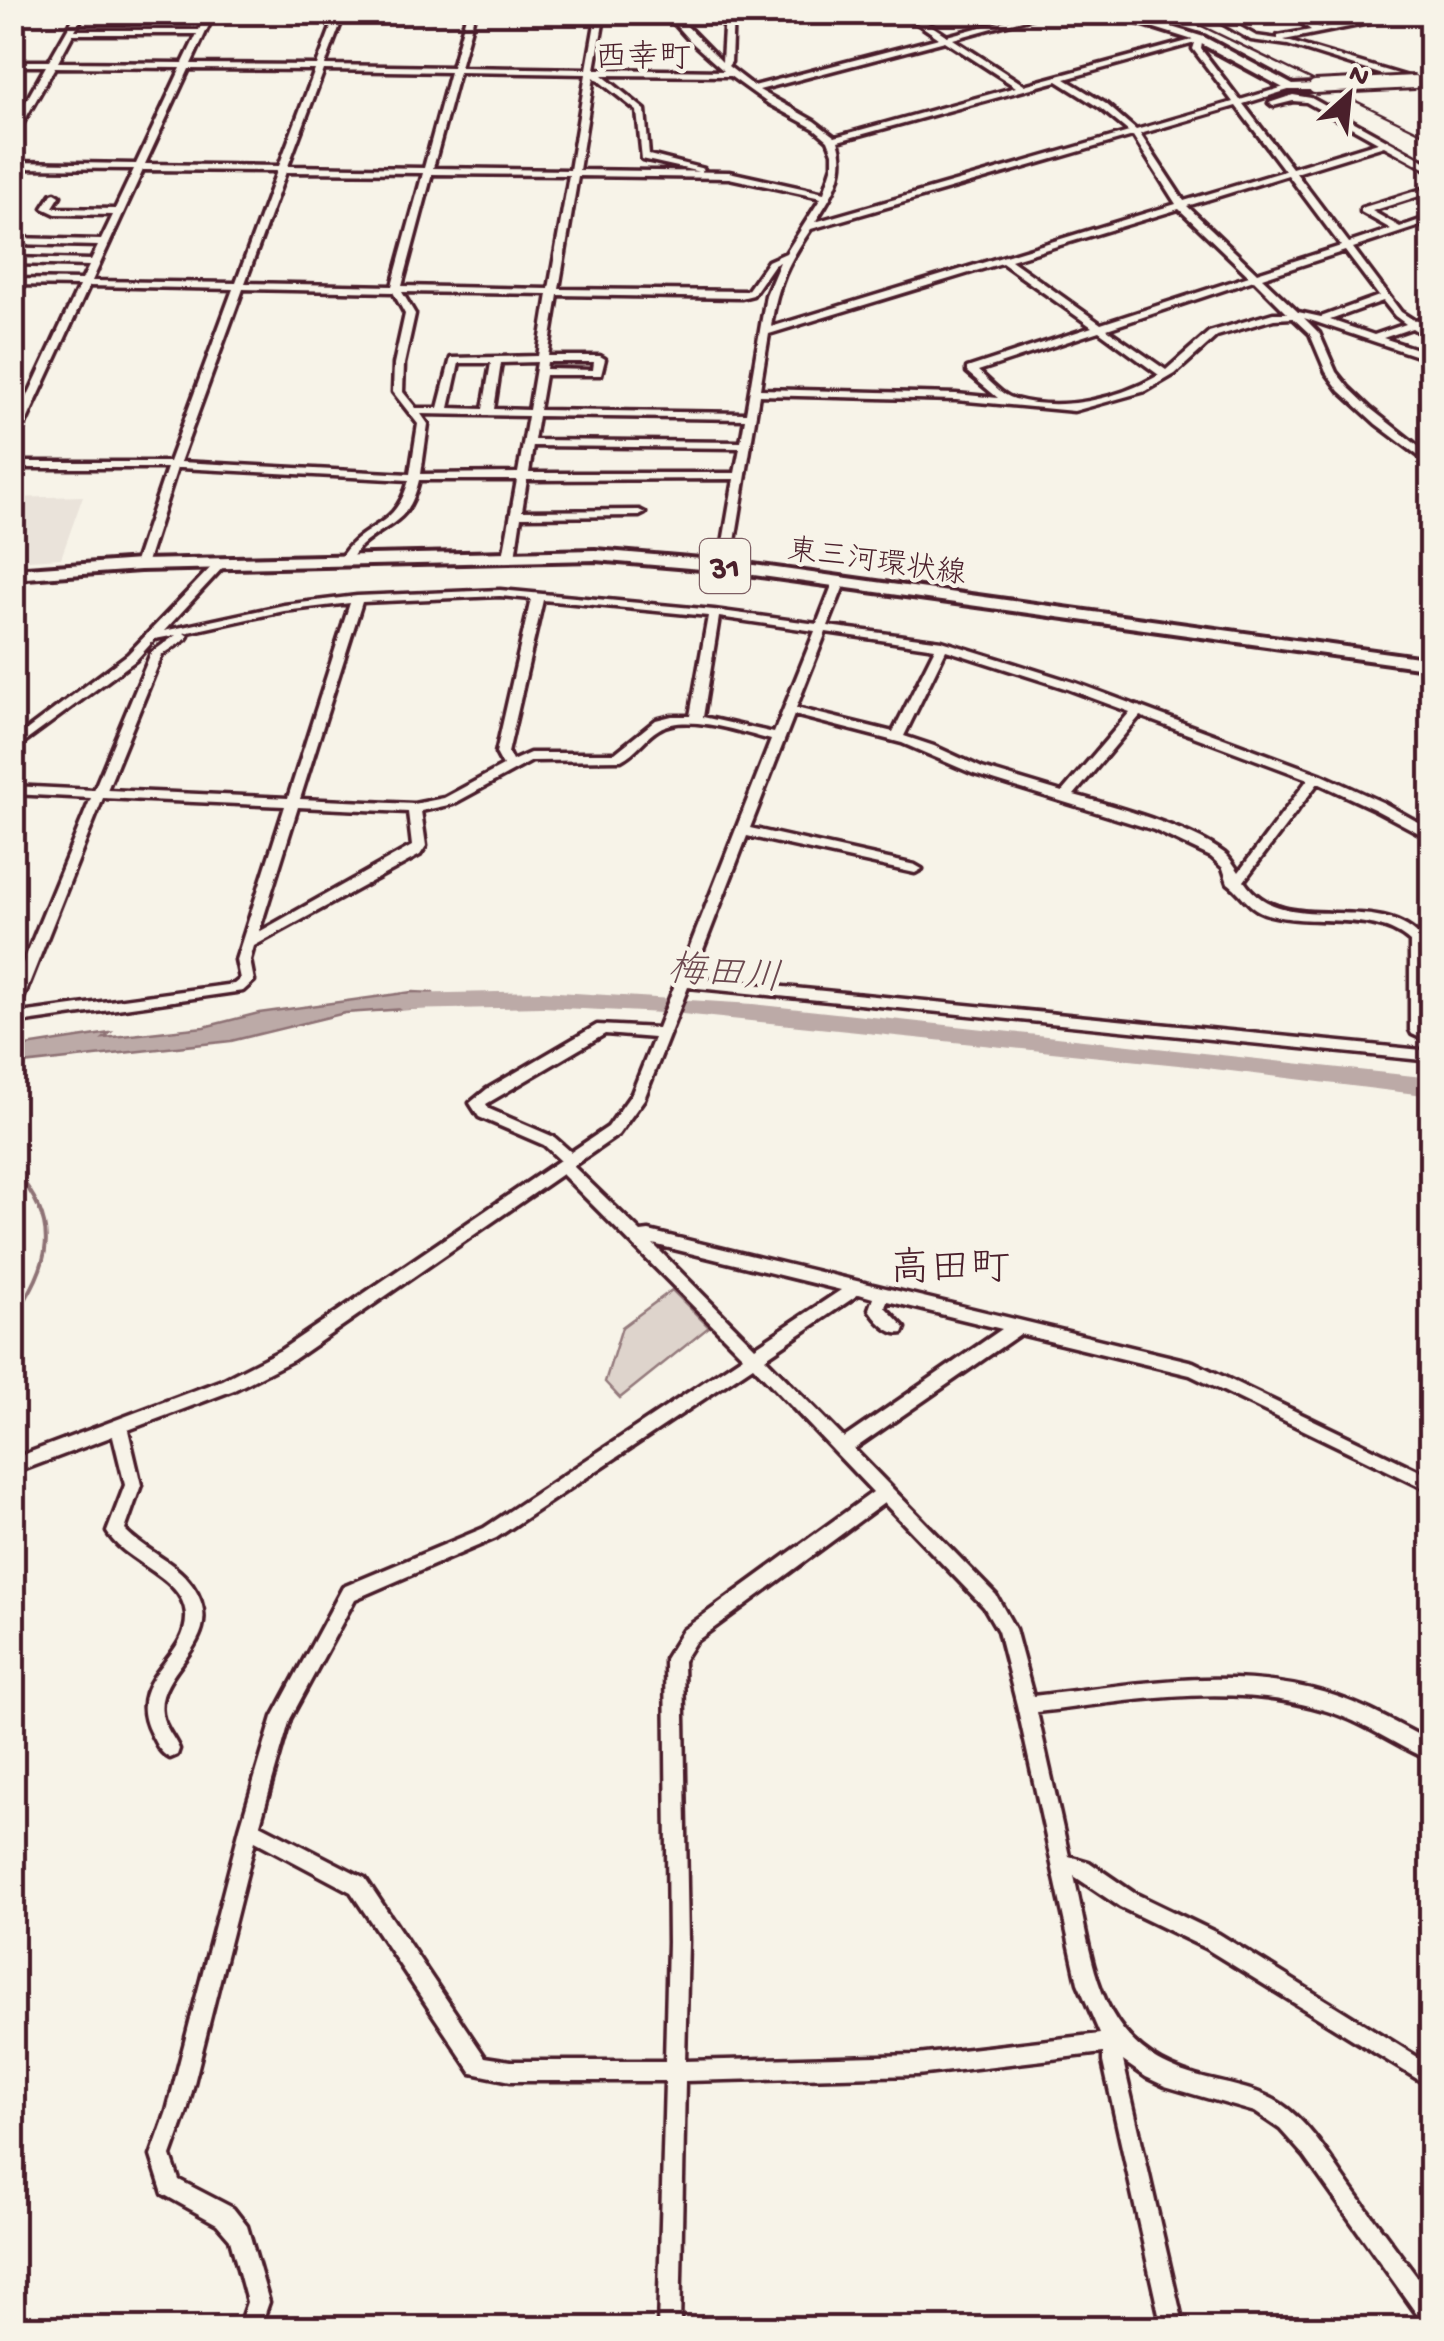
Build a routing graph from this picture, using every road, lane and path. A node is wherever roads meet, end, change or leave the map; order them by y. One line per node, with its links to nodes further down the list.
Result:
1 (81, 12): 17 (street)
2 (211, 12): 18 (street)
3 (341, 12): 26 (street)
4 (471, 12): 27 (street)
5 (601, 12): 28 (street)
6 (668, 12): 24 (street)
7 (728, 12): 24 (street)
8 (906, 12): 19 (street)
9 (1047, 12): 19 (street)
10 (1108, 12): 20 (main road)
11 (1207, 12): 21 (street)
12 (1290, 12): 16 (street)
13 (1332, 12): 15 (street)
14 (1420, 12): 15 (street)
15 (1350, 25): 16 (street)
16 (1318, 31): 21 (street)
17 (70, 32): 18 (street); 23 (street)
18 (202, 32): 25 (street)
19 (946, 39): 33 (street); 36 (street)
20 (1200, 39): 30 (street); 35 (main road); 37 (street)
21 (1270, 40): 32 (street)
22 (12, 63): 23 (street)
23 (52, 64): 25 (street); 39 (street)
24 (724, 65): 29 (street)
25 (187, 66): 26 (street); 43 (street)
26 (321, 68): 27 (street); 44 (street)
27 (456, 70): 28 (street); 46 (street)
28 (591, 72): 29 (street); 48 (street); 49 (street)
29 (734, 74): 36 (street)
30 (1058, 78): 33 (street); 38 (street)
31 (1432, 79): 32 (street)
32 (1415, 82): 34 (main road); 35 (main road, bridge)
33 (1022, 87): 40 (street)
34 (1432, 87)
35 (1291, 88): 37 (street)
36 (753, 89): 40 (street)
37 (1242, 106): 38 (street); 41 (street); 47 (street)
38 (1136, 132): 53 (street); 56 (street)
39 (12, 135)
40 (833, 140): 52 (street)
41 (1384, 143): 45 (street); 47 (street)
42 (12, 165): 43 (street)
43 (137, 167): 44 (street); 54 (street)
44 (284, 168): 46 (street); 68 (street)
45 (1432, 170)
46 (428, 171): 48 (street); 69 (street)
47 (1291, 172): 53 (street); 60 (street)
48 (573, 174): 49 (street); 70 (street)
49 (729, 175): 52 (street)
50 (1432, 189): 57 (street)
51 (55, 196): 54 (street)
52 (825, 196): 56 (street)
53 (1182, 206): 62 (street); 65 (street)
54 (116, 212): 59 (street)
55 (1432, 219): 57 (street)
56 (805, 228): 61 (street)
57 (1399, 230): 60 (street)
58 (12, 241): 59 (street)
59 (102, 243): 64 (street)
60 (1347, 248): 65 (street); 71 (street)
61 (790, 255): 70 (street); 77 (street)
62 (1006, 260): 76 (street); 77 (street)
63 (12, 262): 64 (street)
64 (93, 263): 67 (street)
65 (1254, 278): 72 (street); 76 (street)
66 (12, 282): 67 (street)
67 (85, 284): 68 (street); 88 (street)
68 (241, 286): 69 (street); 99 (street)
69 (396, 289): 70 (street); 89 (street)
70 (554, 291): 80 (street)
71 (1385, 297): 74 (street); 75 (street)
72 (1296, 314): 74 (street); 84 (street); 97 (street)
73 (1432, 318): 75 (street)
74 (1321, 320): 79 (street)
75 (1412, 324): 78 (street); 79 (street)
76 (1100, 328): 84 (street); 86 (street)
77 (764, 332): 85 (street)
78 (1432, 336)
79 (1374, 338): 81 (street)
80 (542, 358): 82 (street); 83 (street); 83 (street)
81 (1432, 358)
82 (497, 359): 90 (street); 91 (street)
83 (540, 372): 92 (street)
84 (1166, 375): 86 (street)
85 (754, 392): 86 (street); 93 (street)
86 (1013, 406)
87 (12, 410): 88 (street)
88 (26, 410): 94 (street)
89 (416, 411): 90 (street); 102 (street)
90 (443, 411): 91 (street)
91 (488, 412): 92 (street)
92 (532, 412): 93 (street); 95 (street)
93 (749, 416): 96 (street)
94 (12, 442)
95 (527, 443): 96 (street); 100 (street)
96 (744, 445): 101 (street)
97 (1432, 464)
98 (12, 465): 99 (street)
99 (173, 465): 102 (street); 108 (street)
100 (521, 476): 101 (street); 102 (street); 104 (street)
101 (739, 476): 109 (street)
102 (413, 477): 106 (street)
103 (638, 512): 104 (street)
104 (516, 514): 105 (street)
105 (509, 557): 106 (main road, 東三河環状線 / 31); 109 (main road, 東三河環状線 / 31)
106 (345, 560): 107 (main road, 東三河環状線 / 31)
107 (221, 564): 108 (main road, 東三河環状線 / 31); 117 (street)
108 (140, 565): 110 (main road, 東三河環状線 / 31)
109 (725, 566): 111 (main road, 東三河環状線 / 31)
110 (12, 574)
111 (839, 583): 116 (street); 119 (main road, 東三河環状線 / 31)
112 (538, 596): 113 (street); 114 (street); 126 (street)
113 (357, 599): 115 (street); 131 (street)
114 (714, 612): 116 (street); 122 (street)
115 (198, 626): 117 (street); 129 (street)
116 (822, 628): 118 (street); 120 (street)
117 (150, 637): 125 (street)
118 (942, 645): 121 (street); 124 (street)
119 (1432, 664)
120 (790, 710): 123 (street); 124 (street)
121 (1137, 710): 127 (street); 130 (street)
122 (696, 719): 123 (street); 126 (street)
123 (779, 738): 133 (street)
124 (897, 738): 130 (street)
125 (12, 747)
126 (508, 765): 132 (street)
127 (1316, 777): 134 (street); 136 (street)
128 (12, 790): 129 (street)
129 (99, 793): 131 (street); 139 (street)
130 (1066, 796): 136 (street)
131 (294, 803): 132 (street); 137 (street)
132 (414, 808): 137 (street)
133 (744, 831): 135 (street); 138 (street)
134 (1432, 836)
135 (915, 869)
136 (1233, 880): 142 (street)
137 (249, 943): 140 (street)
138 (684, 982): 141 (street); 143 (street)
139 (12, 1008)
140 (12, 1019)
141 (663, 1034): 144 (street); 144 (street)
142 (1432, 1038)
143 (1432, 1056)
144 (568, 1163): 145 (street); 151 (street)
145 (637, 1239): 146 (street); 150 (street)
146 (858, 1287): 147 (street); 150 (street)
147 (882, 1293): 148 (street); 149 (street)
148 (1019, 1326): 152 (street); 154 (street)
149 (898, 1328)
150 (756, 1358): 152 (street); 159 (street)
151 (118, 1426): 153 (street); 157 (street)
152 (843, 1448): 155 (street)
153 (12, 1467)
154 (1432, 1485)
155 (886, 1492): 156 (street); 162 (street)
156 (1026, 1705): 158 (street); 160 (street)
157 (170, 1749)
158 (1432, 1752)
159 (249, 1828): 162 (street); 165 (street)
160 (1062, 1863): 161 (street); 163 (street)
161 (1114, 2040): 162 (street); 164 (street); 167 (street)
162 (675, 2071): 166 (street)
163 (1432, 2078)
164 (1432, 2316)
165 (249, 2328)
166 (669, 2328)
167 (1173, 2328)

